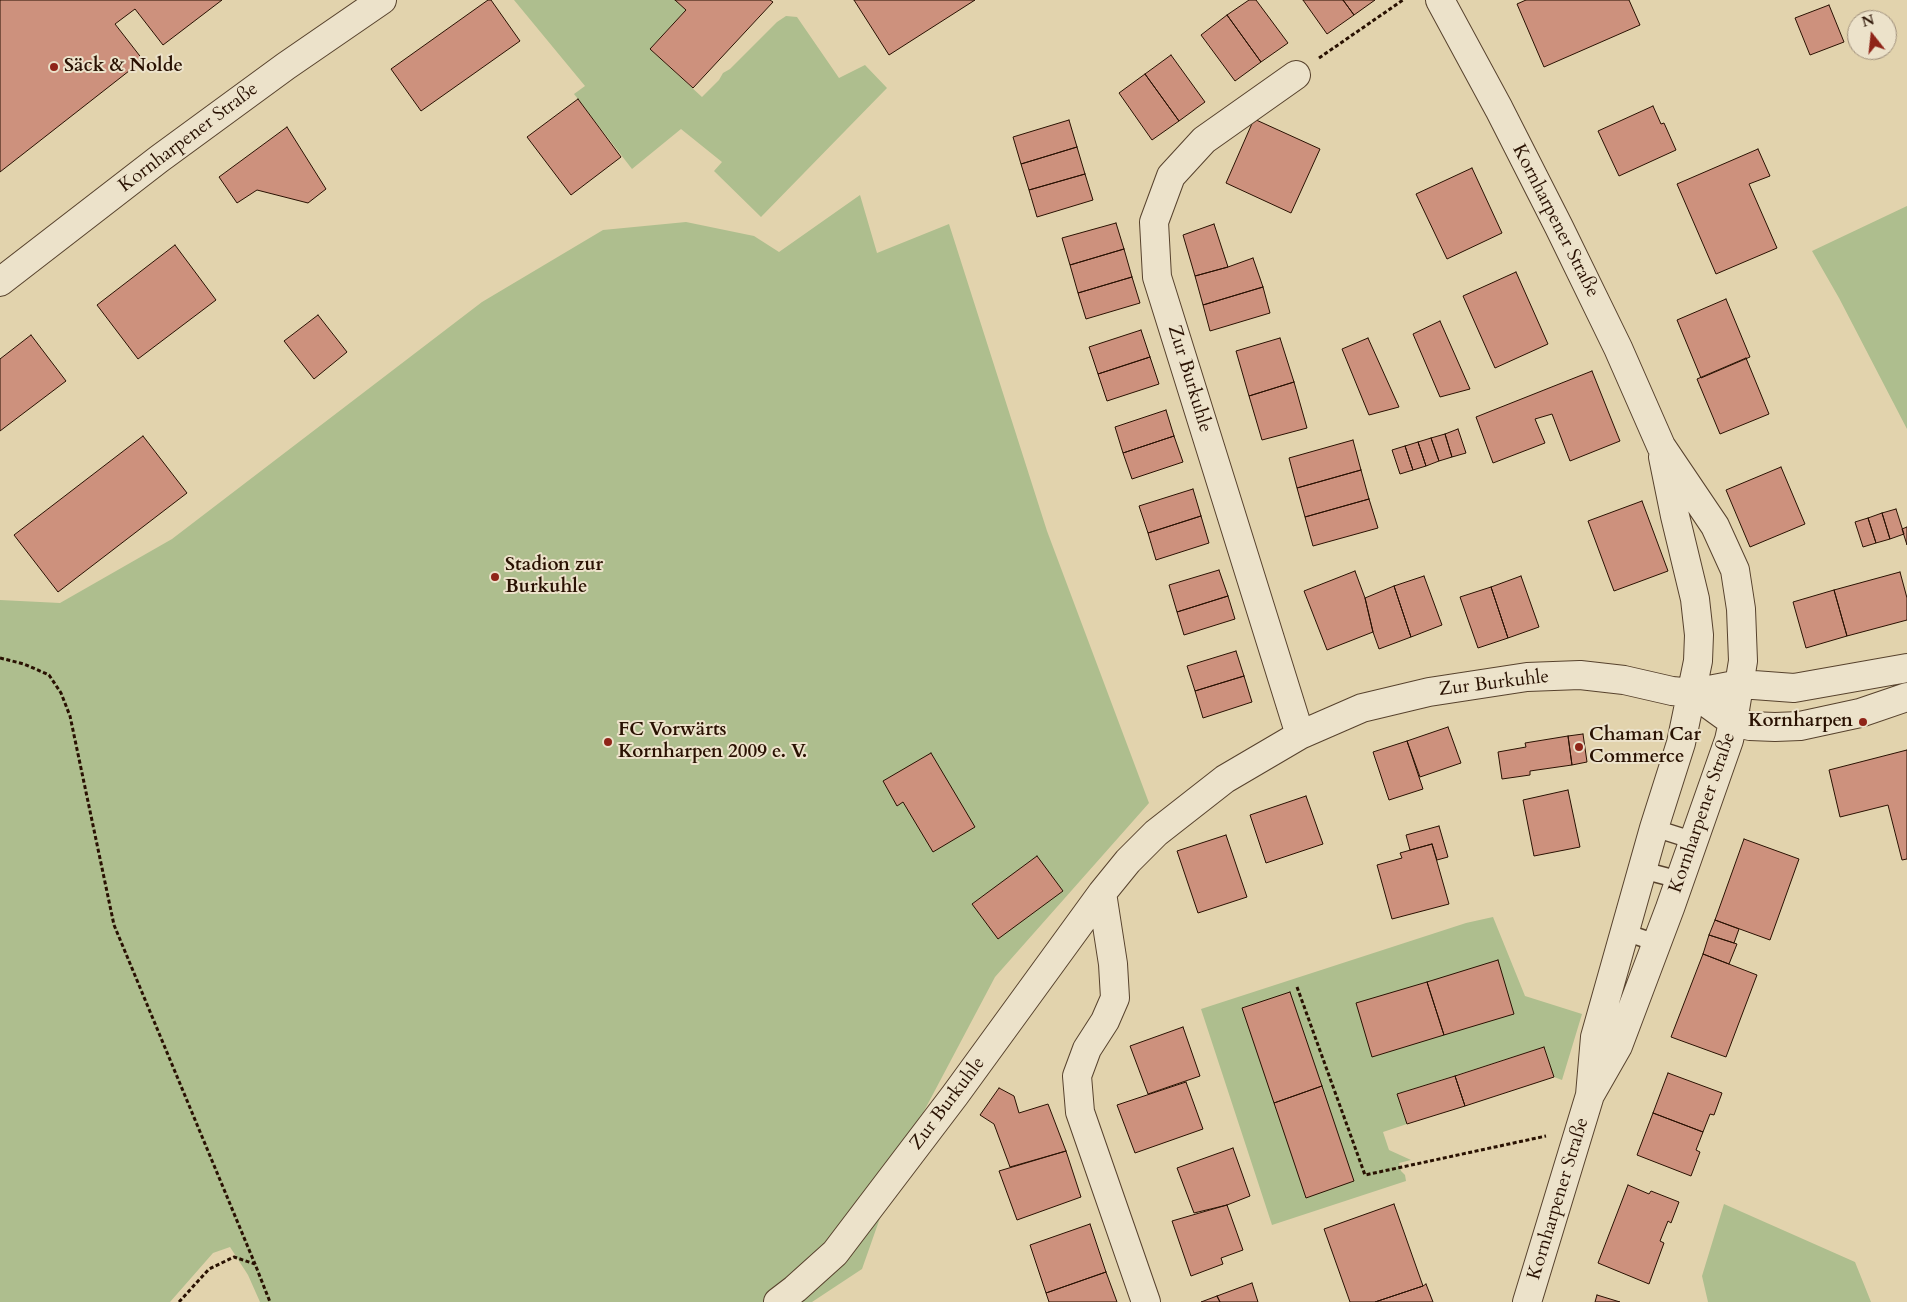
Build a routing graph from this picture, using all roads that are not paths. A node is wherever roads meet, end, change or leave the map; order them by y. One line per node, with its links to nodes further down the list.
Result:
1 (382, 0): 4 (street, Kornharpener Straße)
2 (1451, 4): 5 (street, Kornharpener Straße)
3 (1296, 75): 11 (street, Zur Burkuhle)
4 (0, 282)
5 (1661, 446): 7 (street, Kornharpener Straße); 8 (street, Kornharpener Straße)
6 (1907, 668): 7 (street)
7 (1740, 684): 8 (street); 10 (street, Kornharpener Straße)
8 (1693, 693): 10 (street); 11 (street, Zur Burkuhle); 12 (street, Kornharpener Straße)
9 (1907, 697): 10 (street)
10 (1733, 722): 13 (street, Kornharpener Straße)
11 (1300, 735): 16 (street, Zur Burkuhle)
12 (1654, 828): 13 (lane); 14 (street, Kornharpener Straße)
13 (1694, 840): 15 (street, Kornharpener Straße)
14 (1642, 870): 15 (lane); 17 (street, Kornharpener Straße)
15 (1680, 880): 18 (street, Kornharpener Straße)
16 (1102, 893): 20 (street, Zur Burkuhle); 21 (street)
17 (1624, 932): 18 (lane); 19 (street, Kornharpener Straße)
18 (1657, 943): 19 (street, Kornharpener Straße)
19 (1590, 1096): 22 (street, Kornharpener Straße)
20 (778, 1302)
21 (1146, 1302)
22 (1527, 1302)

